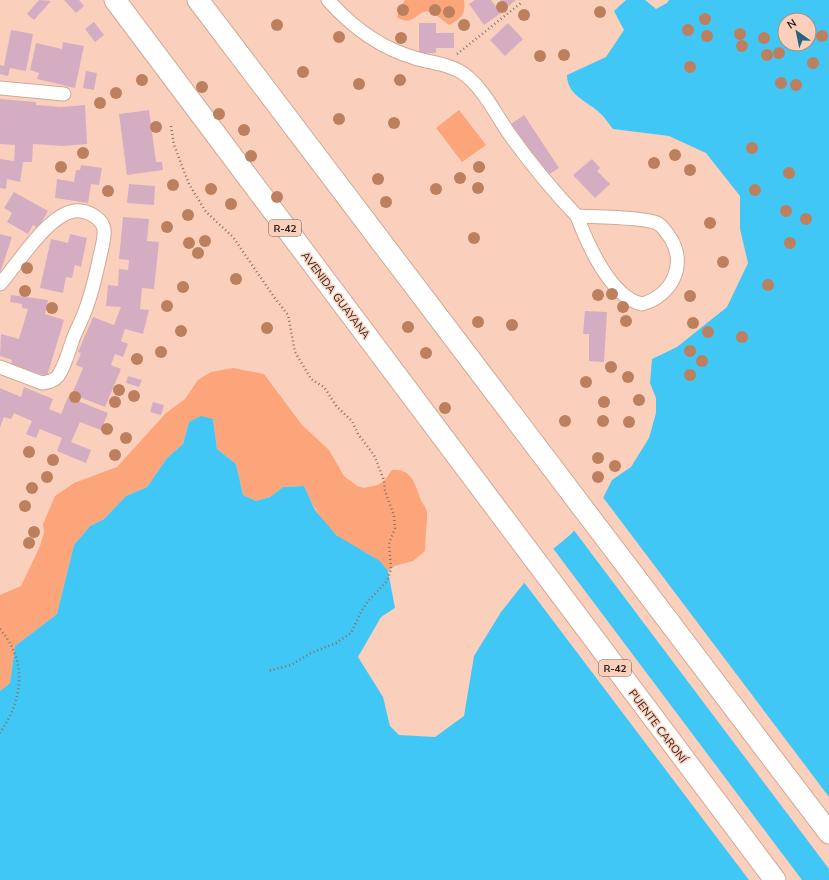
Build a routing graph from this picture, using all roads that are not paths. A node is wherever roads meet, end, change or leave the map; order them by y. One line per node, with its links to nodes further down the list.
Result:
1 (115, 0): 9 (main road, AVENIDA GUAYANA / R-42)
2 (198, 0): 10 (main road)
3 (328, 0): 6 (street)
4 (0, 88): 5 (street)
5 (64, 94)
6 (577, 216): 6 (street)
7 (0, 284): 8 (street)
8 (0, 368)
9 (456, 456): 11 (main road, PUENTE CARONÍ / R-42)
10 (829, 833)
11 (775, 880)

